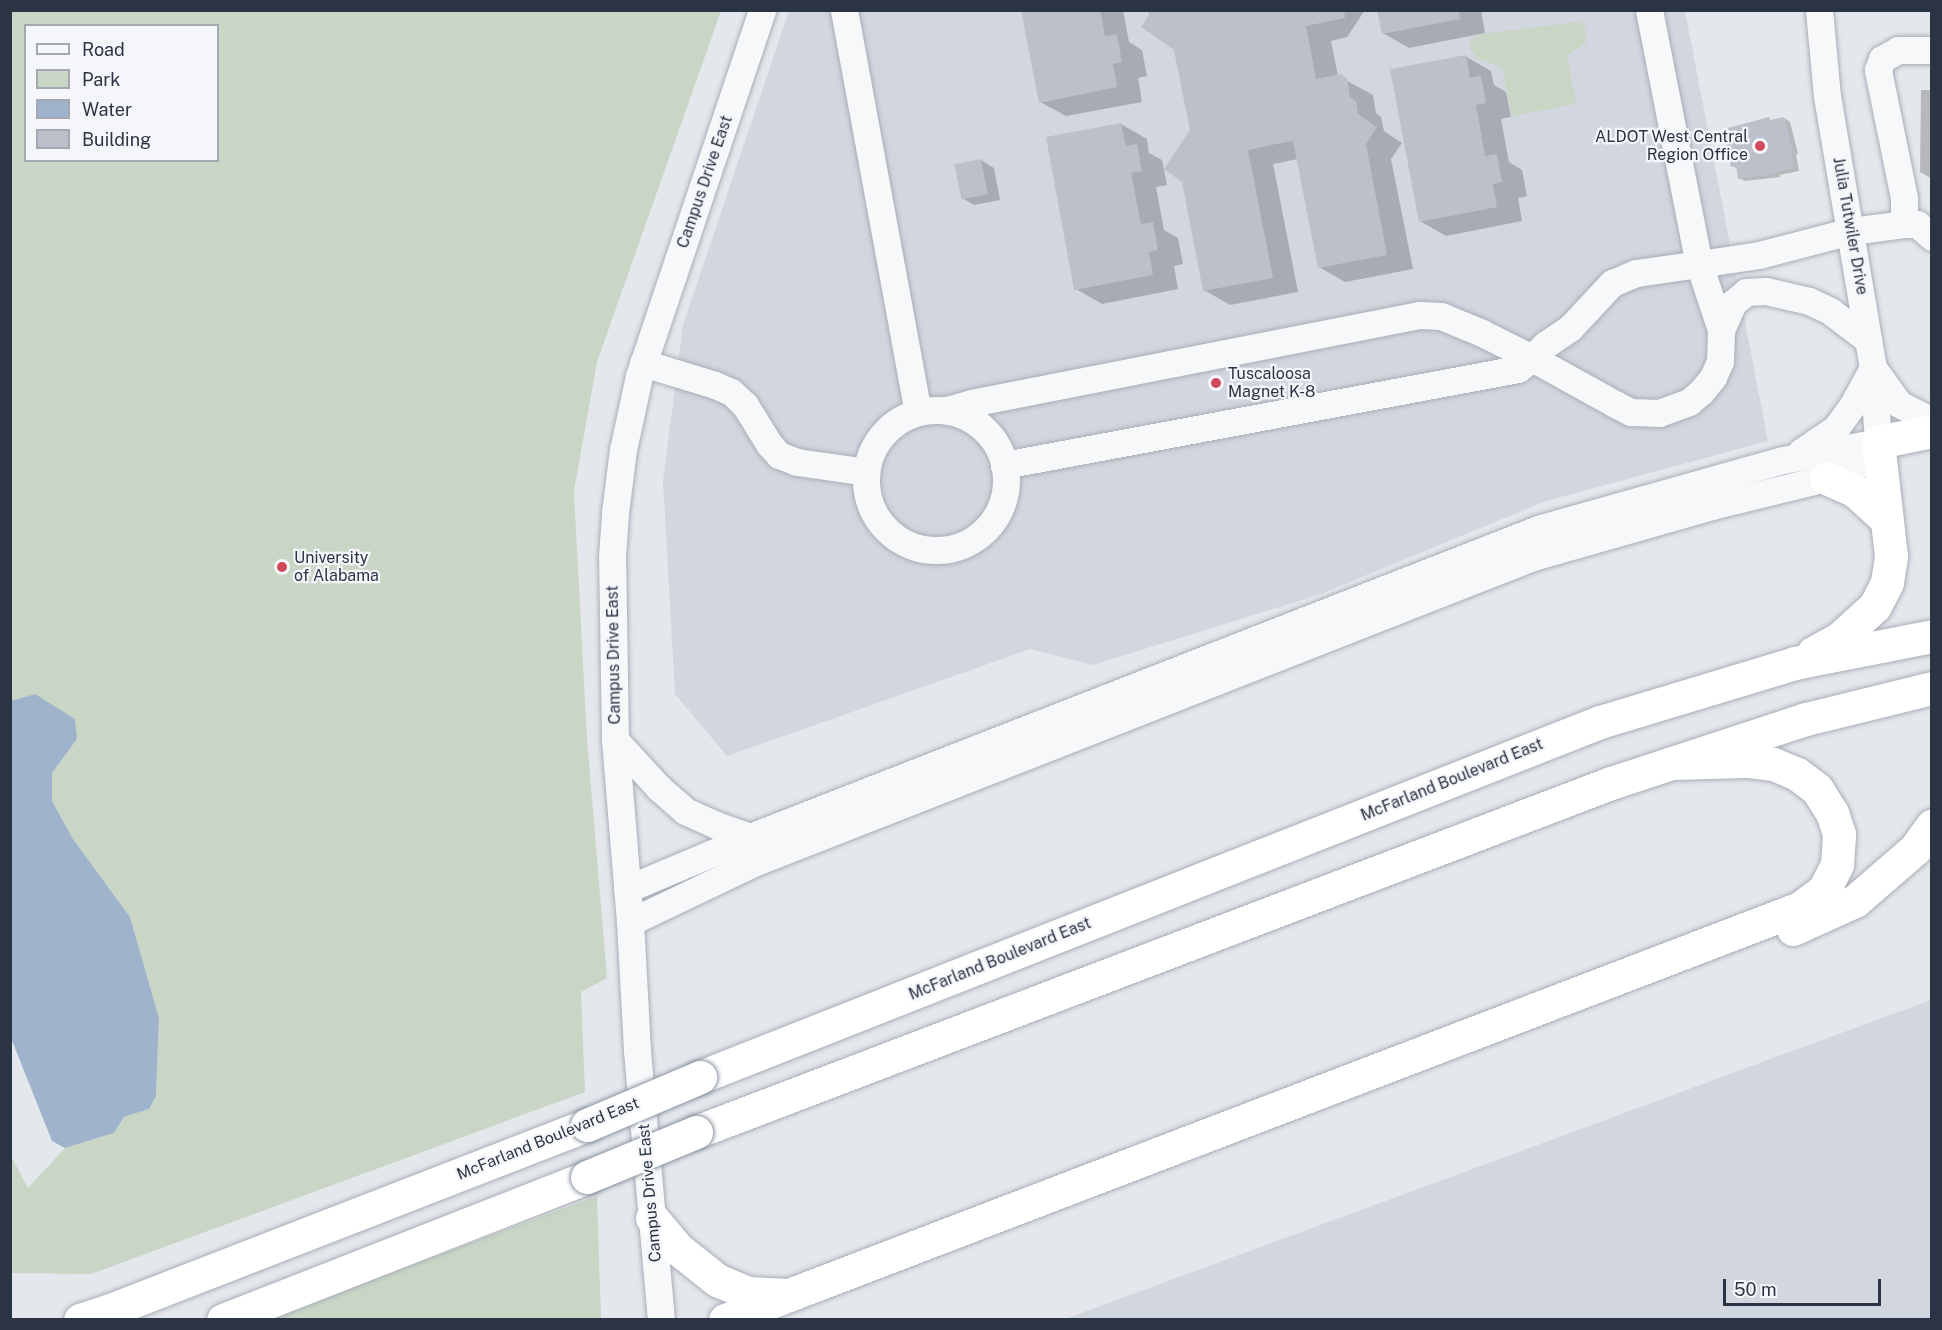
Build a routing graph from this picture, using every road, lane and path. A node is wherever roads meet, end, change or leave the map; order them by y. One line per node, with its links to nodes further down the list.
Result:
1 (762, 10): 14 (street, Campus Drive East)
2 (844, 10): 17 (street)
3 (1649, 10): 9 (street)
4 (1819, 10): 7 (street, Julia Tutwiler Drive)
5 (1932, 50): 6 (street)
6 (1921, 224): 7 (street)
7 (1851, 231): 8 (street); 12 (street, Julia Tutwiler Drive)
8 (1759, 255): 9 (street); 10 (street)
9 (1699, 264): 11 (street); 13 (street)
10 (1733, 303): 11 (street); 12 (street)
11 (1721, 330): 13 (street)
12 (1869, 340): 15 (street, Julia Tutwiler Drive)
13 (1532, 358): 16 (street); 22 (street)
14 (643, 363): 23 (street); 29 (street, Campus Drive East)
15 (1873, 368): 18 (street); 20 (street, Julia Tutwiler Drive); 21 (street)
16 (947, 410): 17 (street); 22 (street)
17 (918, 412): 23 (street)
18 (1932, 421)
19 (1932, 431): 20 (highway)
20 (1878, 442): 21 (street); 24 (street); 25 (highway)
21 (1783, 460): 32 (street)
22 (1004, 465): 23 (street)
23 (866, 472)
24 (1826, 478): 25 (highway); 34 (street)
25 (1887, 519): 27 (highway)
26 (1932, 636): 27 (highway, McFarland Boulevard East)
27 (1796, 663): 37 (highway, McFarland Boulevard East, bridge)
28 (1932, 688): 30 (highway)
29 (615, 740): 32 (street); 33 (street, Campus Drive East)
30 (1672, 763): 36 (highway); 38 (highway, bridge)
31 (1932, 826): 36 (highway)
32 (750, 837): 33 (street)
33 (627, 889): 34 (street, Campus Drive East)
34 (630, 922): 35 (street, Campus Drive East)
35 (652, 1218): 36 (highway); 39 (street, Campus Drive East)
36 (783, 1307): 40 (highway)
37 (80, 1320)
38 (222, 1320)
39 (661, 1320)
40 (725, 1320)

